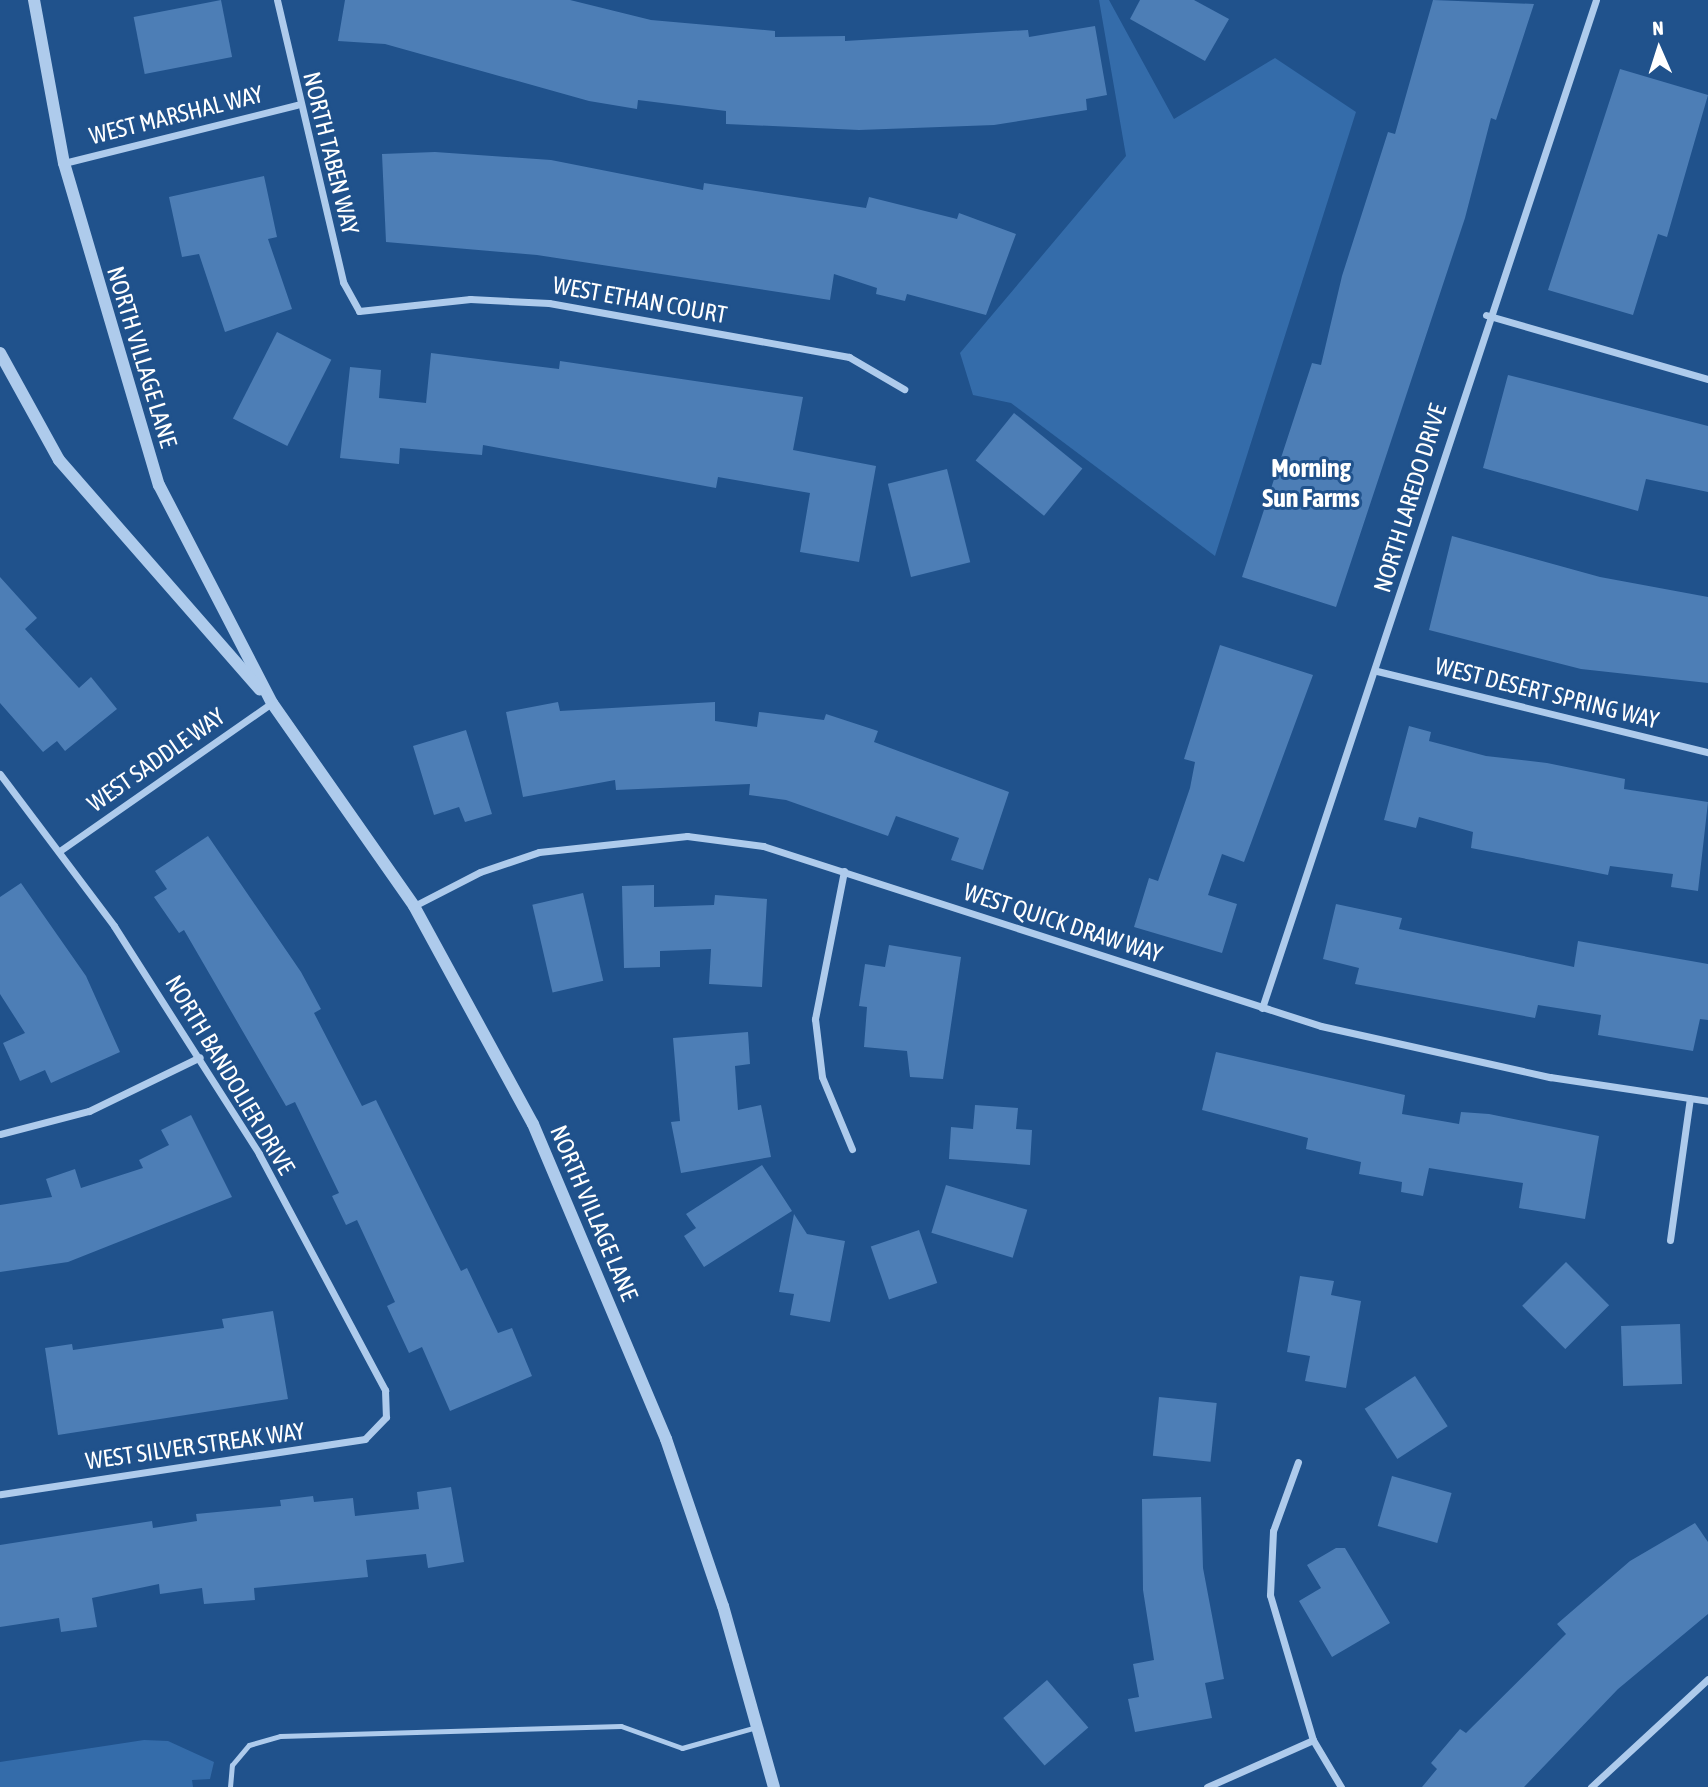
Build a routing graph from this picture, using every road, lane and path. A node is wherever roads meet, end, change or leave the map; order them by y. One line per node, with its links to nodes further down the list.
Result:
1 (34, 0): 5 (street, NORTH VILLAGE LANE)
2 (276, 0): 4 (street, NORTH TABEN WAY)
3 (1596, 0): 7 (street, NORTH LAREDO DRIVE)
4 (297, 105): 5 (street, WEST MARSHAL WAY); 6 (street, NORTH TABEN WAY)
5 (64, 163): 12 (street, NORTH VILLAGE LANE)
6 (359, 312): 10 (street, WEST ETHAN COURT)
7 (1486, 315): 9 (street); 11 (street, NORTH LAREDO DRIVE)
8 (0, 353): 12 (street, NORTH VILLAGE LANE)
9 (1708, 379)
10 (904, 389)
11 (1377, 671): 13 (street, WEST DESERT SPRING WAY); 18 (street, NORTH LAREDO DRIVE)
12 (272, 703): 15 (street, WEST SADDLE WAY); 17 (street, NORTH VILLAGE LANE)
13 (1708, 752)
14 (0, 774): 15 (street, NORTH BANDOLIER DRIVE)
15 (61, 849): 19 (street, NORTH BANDOLIER DRIVE)
16 (844, 870): 17 (street, WEST QUICK DRAW WAY); 18 (street, WEST QUICK DRAW WAY); 23 (street)
17 (414, 906): 29 (street, NORTH VILLAGE LANE)
18 (1262, 1008): 20 (street, WEST QUICK DRAW WAY)
19 (200, 1057): 22 (street); 25 (street, NORTH BANDOLIER DRIVE)
20 (1690, 1098): 21 (street, WEST QUICK DRAW WAY); 24 (street)
21 (1708, 1101)
22 (0, 1134)
23 (852, 1149)
24 (1671, 1240)
25 (386, 1417): 27 (street, WEST SILVER STREAK WAY)
26 (1298, 1462): 30 (street)
27 (0, 1494)
28 (1708, 1679): 35 (street)
29 (758, 1727): 31 (lane); 32 (street, NORTH VILLAGE LANE)
30 (1313, 1740): 33 (street); 34 (street)
31 (230, 1787)
32 (774, 1787)
33 (1207, 1787)
34 (1341, 1787)
35 (1591, 1787)

